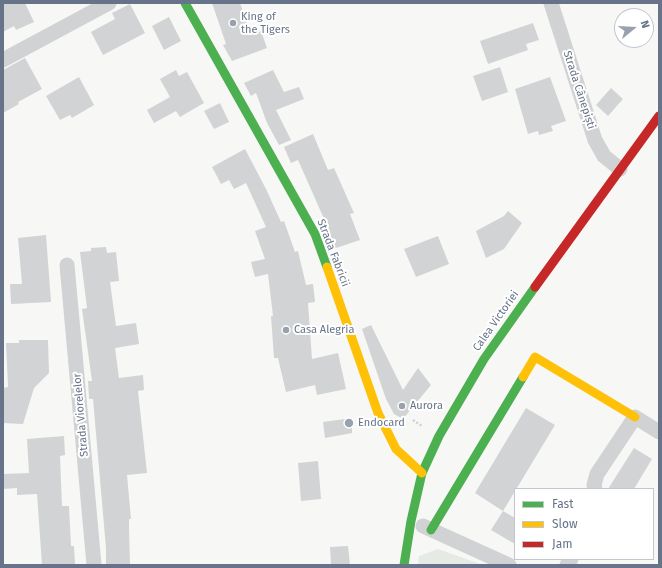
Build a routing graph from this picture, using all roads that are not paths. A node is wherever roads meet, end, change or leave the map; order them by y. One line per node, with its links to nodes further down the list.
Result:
1 (108, 3): 4 (street)
2 (185, 3): 10 (street, Strada Fabricii)
3 (551, 3): 6 (street, Strada Cânepiști)
4 (3, 60)
5 (659, 116): 6 (street, Calea Victoriei)
6 (620, 169): 10 (street, Calea Victoriei)
7 (67, 264): 15 (street, Strada Viorelelor)
8 (635, 417): 9 (street); 11 (street); 13 (street)
9 (659, 432)
10 (422, 473): 12 (street, Calea Victoriei)
11 (595, 488)
12 (411, 521): 13 (street); 16 (street, Calea Victoriei)
13 (431, 530): 14 (street)
14 (494, 562): 17 (street)
15 (94, 565)
16 (404, 565)
17 (509, 565)

